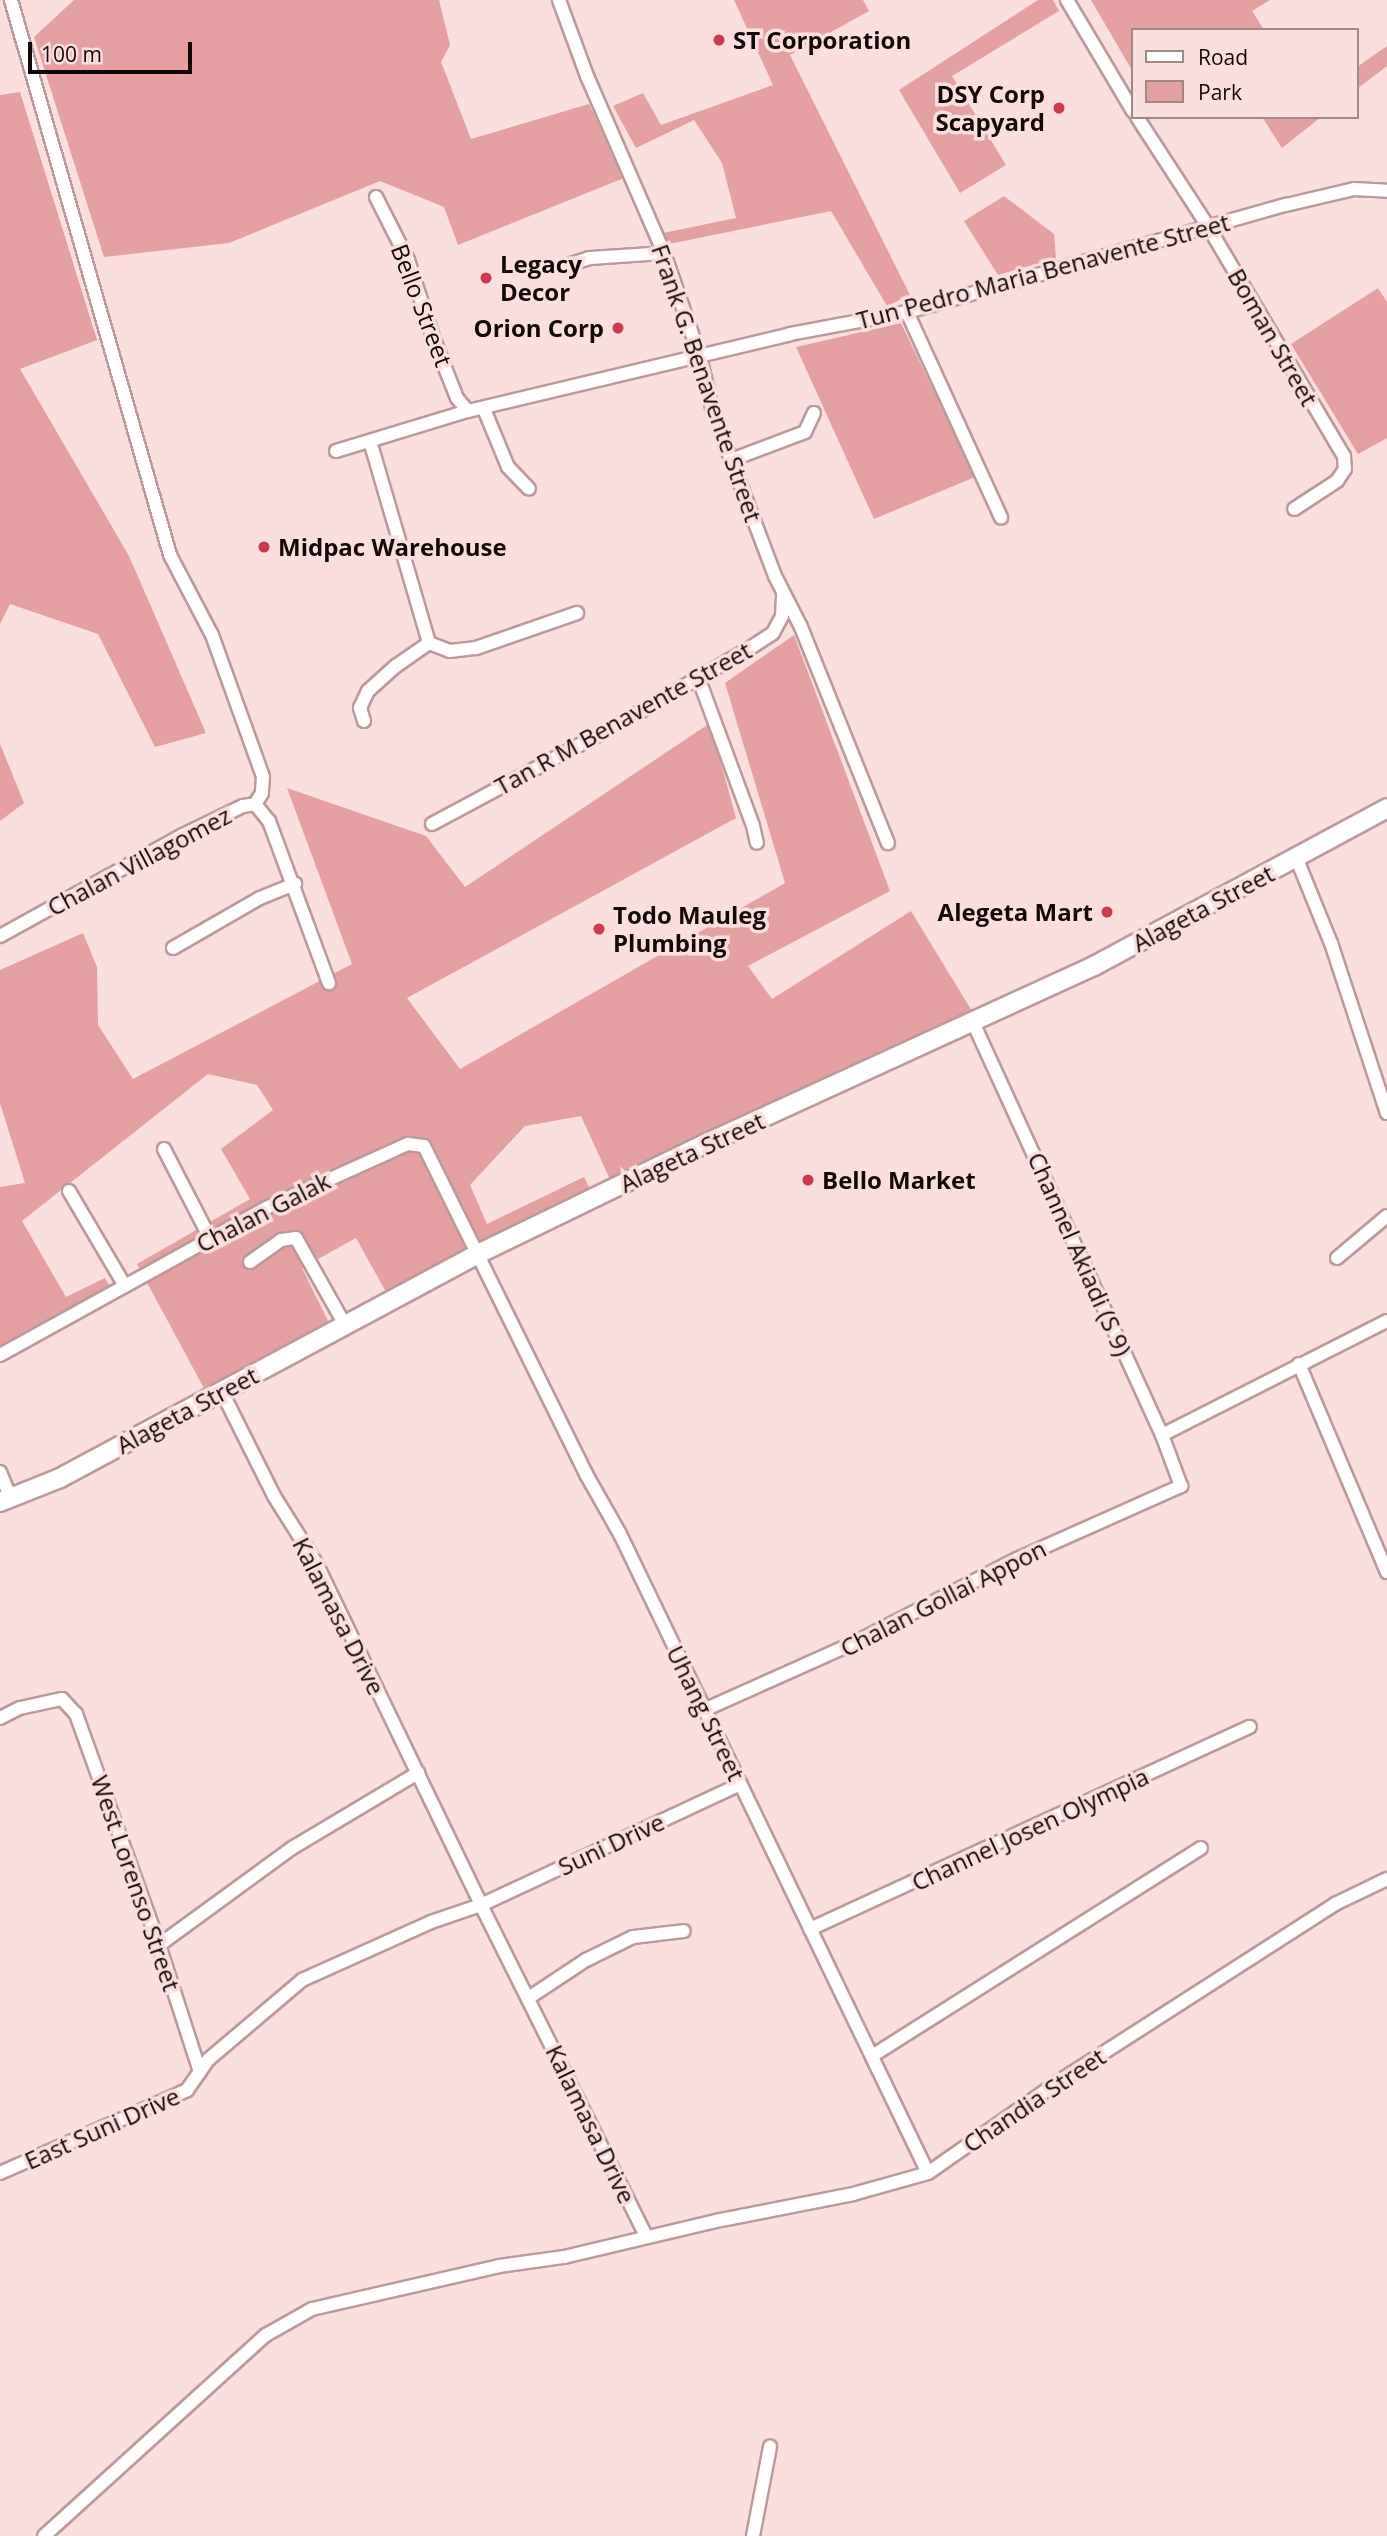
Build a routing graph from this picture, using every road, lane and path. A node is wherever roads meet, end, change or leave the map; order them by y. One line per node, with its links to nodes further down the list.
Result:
1 (11, 0): 27 (street)
2 (559, 0): 9 (street, Frank G. Benavente Street)
3 (1067, 0): 4 (street)
4 (1132, 109)
5 (1138, 119): 8 (street, Boman Street)
6 (1387, 191): 8 (street, Tun Pedro Maria Benavente Street)
7 (376, 197): 14 (street, Bello Street)
8 (1209, 228): 11 (street, Tun Pedro Maria Benavente Street); 20 (street, Boman Street)
9 (664, 253): 10 (street); 12 (street, Frank G. Benavente Street)
10 (565, 266)
11 (907, 312): 12 (street, Tun Pedro Maria Benavente Street); 21 (street)
12 (700, 357): 13 (street, Tun Pedro Maria Benavente Street); 18 (street, Frank G. Benavente Street)
13 (484, 409): 14 (street, Tun Pedro Maria Benavente Street); 19 (street)
14 (468, 411): 16 (street, Tun Pedro Maria Benavente Street)
15 (814, 413): 18 (street)
16 (370, 441): 17 (street, Tun Pedro Maria Benavente Street); 24 (street)
17 (336, 451)
18 (731, 460): 22 (street, Frank G. Benavente Street)
19 (529, 489)
20 (1294, 509)
21 (1001, 517)
22 (783, 590): 25 (street, Tan R M Benavente Street); 31 (street, Frank G. Benavente Street)
23 (577, 612): 24 (street)
24 (429, 643): 26 (street)
25 (698, 677): 29 (street, Tan R M Benavente Street); 30 (street)
26 (364, 720)
27 (255, 804): 33 (street, Chalan Villagomez); 34 (street, Chalan Villagomez)
28 (1387, 808): 32 (main road, Alageta Street)
29 (432, 824)
30 (757, 843)
31 (888, 843)
32 (1296, 857): 37 (main road, Alageta Street); 38 (street)
33 (295, 884): 35 (street); 36 (street, Chalan Villagomez)
34 (0, 936)
35 (173, 948)
36 (329, 983)
37 (973, 1023): 43 (main road, Alageta Street); 52 (street, Channel Akiadi (S 9))
38 (1387, 1112)
39 (164, 1149): 42 (street)
40 (69, 1191): 46 (street)
41 (1387, 1216): 44 (street)
42 (210, 1238): 43 (street, Chalan Galak); 46 (street, Chalan Galak)
43 (476, 1255): 48 (main road, Alageta Street); 57 (street, Uhang Street)
44 (1336, 1258)
45 (250, 1262): 48 (street)
46 (125, 1286): 49 (street, Chalan Galak)
47 (1387, 1321): 50 (street)
48 (345, 1325): 51 (main road, Alageta Street)
49 (0, 1355)
50 (1299, 1364): 52 (street); 56 (street)
51 (222, 1392): 55 (main road, Alageta Street); 60 (street, Kalamasa Drive)
52 (1162, 1435): 54 (street, Channel Akiadi (S 9))
53 (0, 1472): 55 (street)
54 (1181, 1486): 57 (street, Chalan Gollai Appon)
55 (5, 1500)
56 (1387, 1572)
57 (704, 1710): 61 (street, Uhang Street)
58 (0, 1718): 67 (street, West Lorenso Street)
59 (1250, 1727): 65 (street, Channel Josen Olympia)
60 (418, 1773): 64 (street, Kalamasa Drive); 67 (street)
61 (740, 1784): 64 (street, Suni Drive); 65 (street, Uhang Street)
62 (1201, 1848): 69 (street)
63 (1387, 1879): 72 (street, Chandia Street)
64 (481, 1905): 68 (street, Kalamasa Drive); 70 (street, East Suni Drive)
65 (810, 1929): 69 (street, Uhang Street)
66 (684, 1931): 68 (street)
67 (159, 1945): 70 (street, West Lorenso Street)
68 (530, 1997): 73 (street, Kalamasa Drive)
69 (872, 2056): 72 (street, Uhang Street)
70 (200, 2072): 71 (street, East Suni Drive)
71 (0, 2173)
72 (928, 2173): 73 (street, Chandia Street)
73 (646, 2236): 75 (street, Kalamasa Drive)
74 (770, 2447): 76 (street)
75 (44, 2536)
76 (753, 2536)

